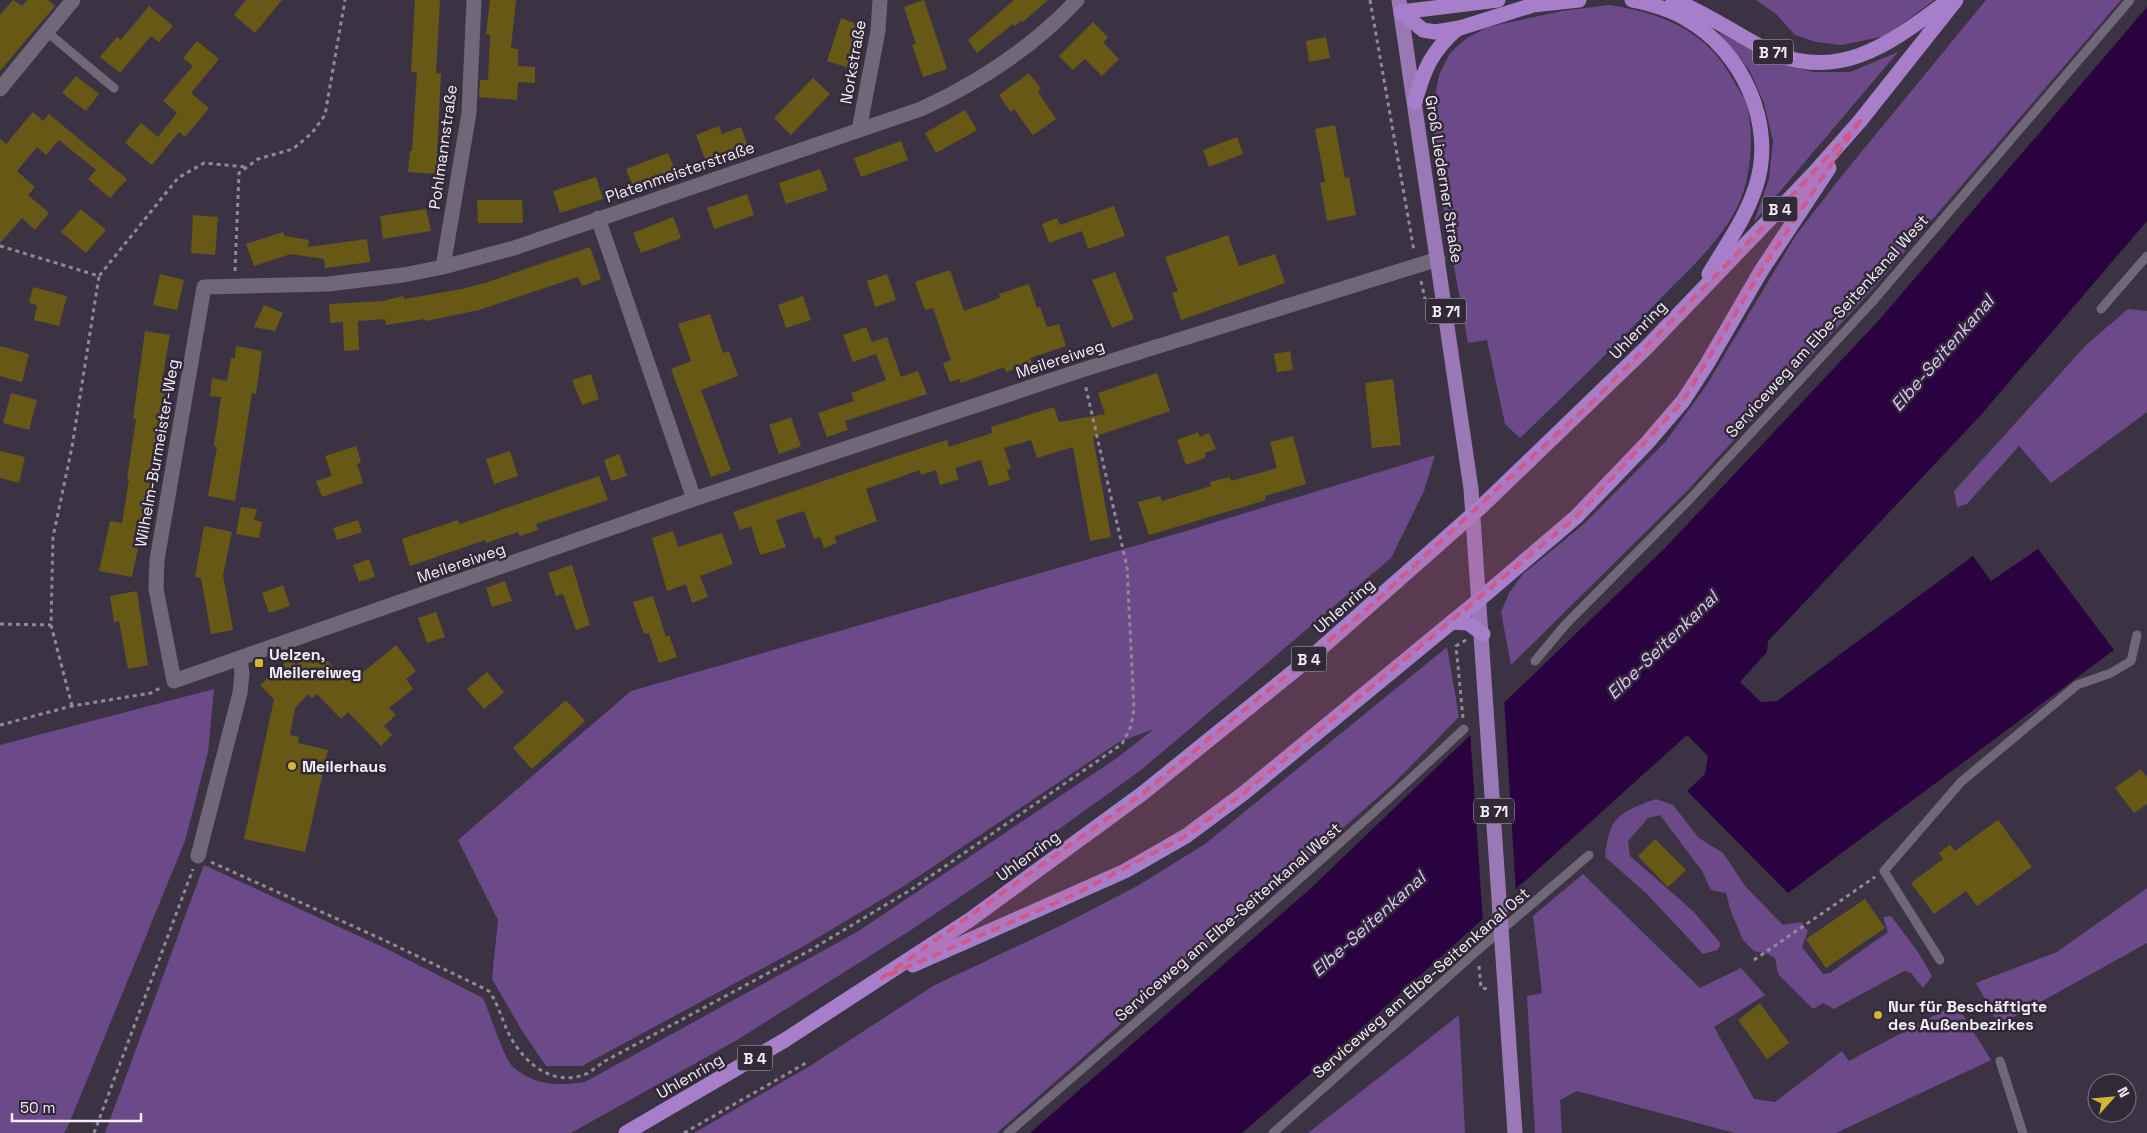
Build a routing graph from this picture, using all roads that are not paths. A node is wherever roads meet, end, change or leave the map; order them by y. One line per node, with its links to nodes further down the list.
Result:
1 (73, 0): 14 (street)
2 (474, 0): 23 (street, Pohlmannstraße)
3 (880, 0): 19 (street, Norkstraße)
4 (1077, 0): 19 (street, Platenmeisterstraße)
5 (1498, 0): 12 (highway)
6 (1579, 0): 13 (highway)
7 (1632, 0): 25 (highway)
8 (1673, 0): 9 (highway, B 71)
9 (1950, 0)
10 (1956, 0): 18 (highway, Uhlenring / B 4)
11 (2130, 0): 33 (lane, Serviceweg am Elbe-Seitenkanal West)
12 (1400, 6): 13 (highway); 17 (main road, Groß Liederner Straße / B 71)
13 (1460, 28): 17 (highway)
14 (47, 32): 15 (lane); 16 (street)
15 (114, 88)
16 (0, 89)
17 (1415, 102): 22 (main road, Groß Liederner Straße / B 71)
18 (1860, 121): 25 (highway, Uhlenring / B 4); 28 (highway)
19 (860, 130): 20 (street, Platenmeisterstraße)
20 (598, 218): 23 (street, Platenmeisterstraße); 27 (street)
21 (2147, 256): 26 (lane)
22 (1438, 259): 27 (street, Meilereiweg); 28 (main road, Groß Liederner Straße / B 71)
23 (443, 267): 24 (street, Platenmeisterstraße)
24 (260, 285): 34 (street, Wilhelm-Burmeister-Weg)
25 (1697, 295): 39 (highway, Uhlenring / B 4)
26 (2100, 308)
27 (694, 499): 32 (street, Meilereiweg)
28 (1480, 599): 29 (highway); 31 (main road, B 71)
29 (1452, 622): 31 (highway); 39 (highway)
30 (2138, 635): 38 (lane)
31 (1478, 639): 44 (main road, B 71)
32 (240, 659): 34 (street, Meilereiweg); 37 (street)
33 (1535, 662)
34 (174, 681)
35 (1464, 729): 42 (lane, Serviceweg am Elbe-Seitenkanal West)
36 (1589, 855): 43 (lane, Serviceweg am Elbe-Seitenkanal Ost)
37 (198, 856)
38 (1940, 960)
39 (882, 978): 41 (highway, Uhlenring / B 4)
40 (2000, 1060): 45 (lane)
41 (626, 1133)
42 (1008, 1133)
43 (1273, 1133)
44 (1515, 1133)
45 (2023, 1133)

